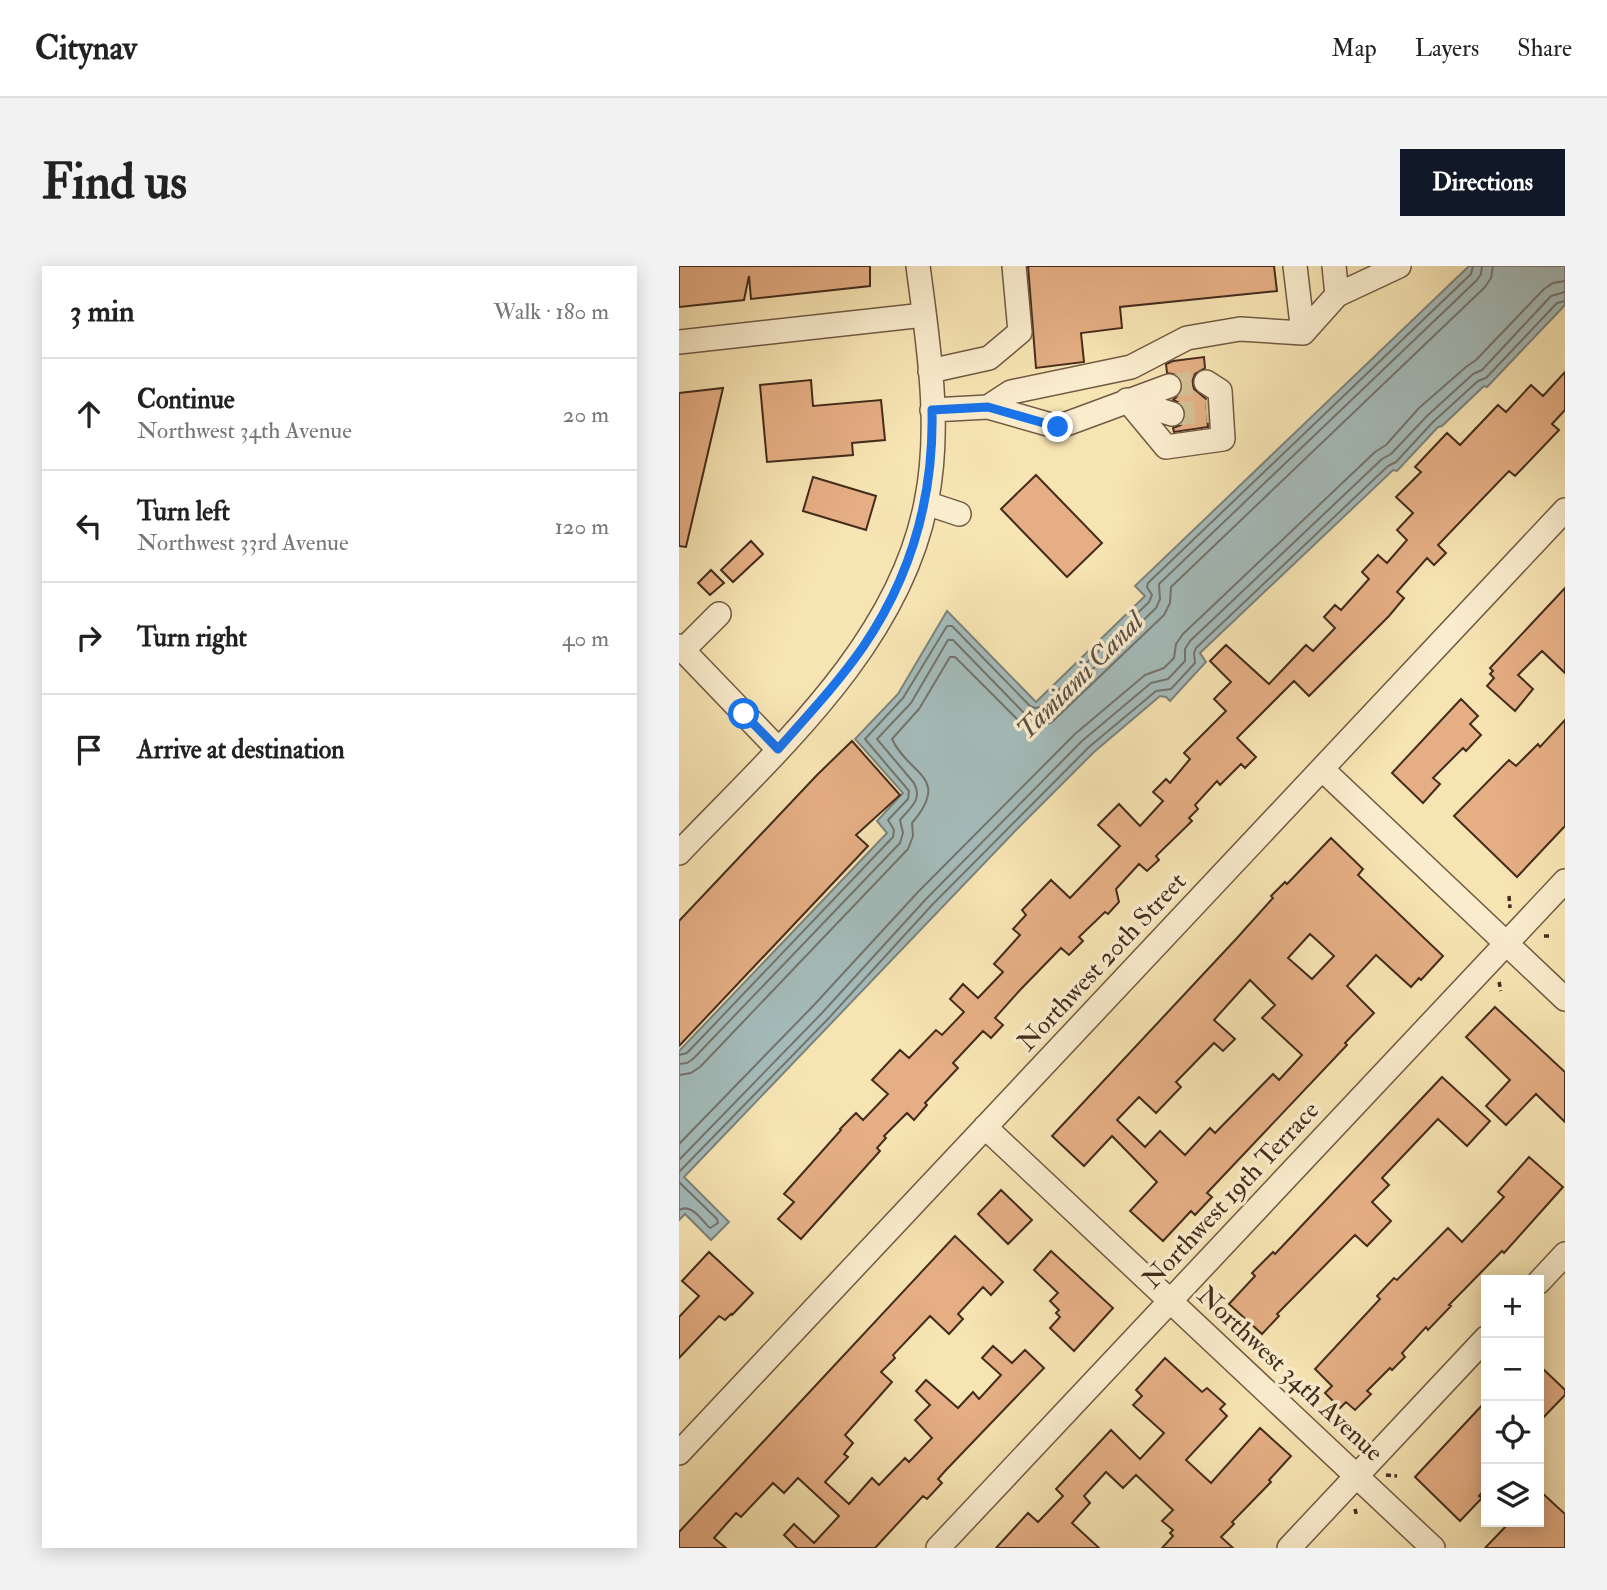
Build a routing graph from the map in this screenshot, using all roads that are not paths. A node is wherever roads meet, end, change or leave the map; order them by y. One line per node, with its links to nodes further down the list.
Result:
1 (918, 266): 7 (street)
2 (1014, 266): 10 (street)
3 (1295, 266): 8 (street)
4 (1334, 266): 6 (street)
5 (1399, 266): 6 (street)
6 (1337, 295): 8 (street)
7 (924, 315): 9 (street); 10 (street)
8 (1303, 333): 14 (street)
9 (679, 342)
10 (930, 371): 15 (street)
11 (1206, 382): 13 (street)
12 (1169, 386): 13 (street)
13 (1127, 400): 14 (street); 16 (street)
14 (988, 407): 15 (street)
15 (932, 410): 17 (street)
16 (1172, 414)
17 (926, 503): 19 (street); 22 (street)
18 (1565, 510): 23 (street, Northwest 20th Street)
19 (959, 514)
20 (719, 614): 21 (street)
21 (681, 648): 22 (street)
22 (778, 749): 24 (street)
23 (1322, 769): 26 (street); 28 (street, Northwest 20th Street)
24 (679, 853)
25 (1565, 881): 26 (street, Northwest 19th Terrace)
26 (1506, 944): 27 (street); 31 (street, Northwest 19th Terrace)
27 (1565, 999)
28 (985, 1127): 31 (street, Northwest 34th Avenue); 33 (street, Northwest 20th Street)
29 (1565, 1254): 30 (street)
30 (1544, 1277)
31 (1171, 1300): 34 (street, Northwest 34th Avenue); 35 (street, Northwest 19th Terrace)
32 (1481, 1343): 34 (street)
33 (679, 1453)
34 (1357, 1475): 36 (street); 37 (street, Northwest 34th Avenue)
35 (938, 1548)
36 (1289, 1548)
37 (1433, 1548)

